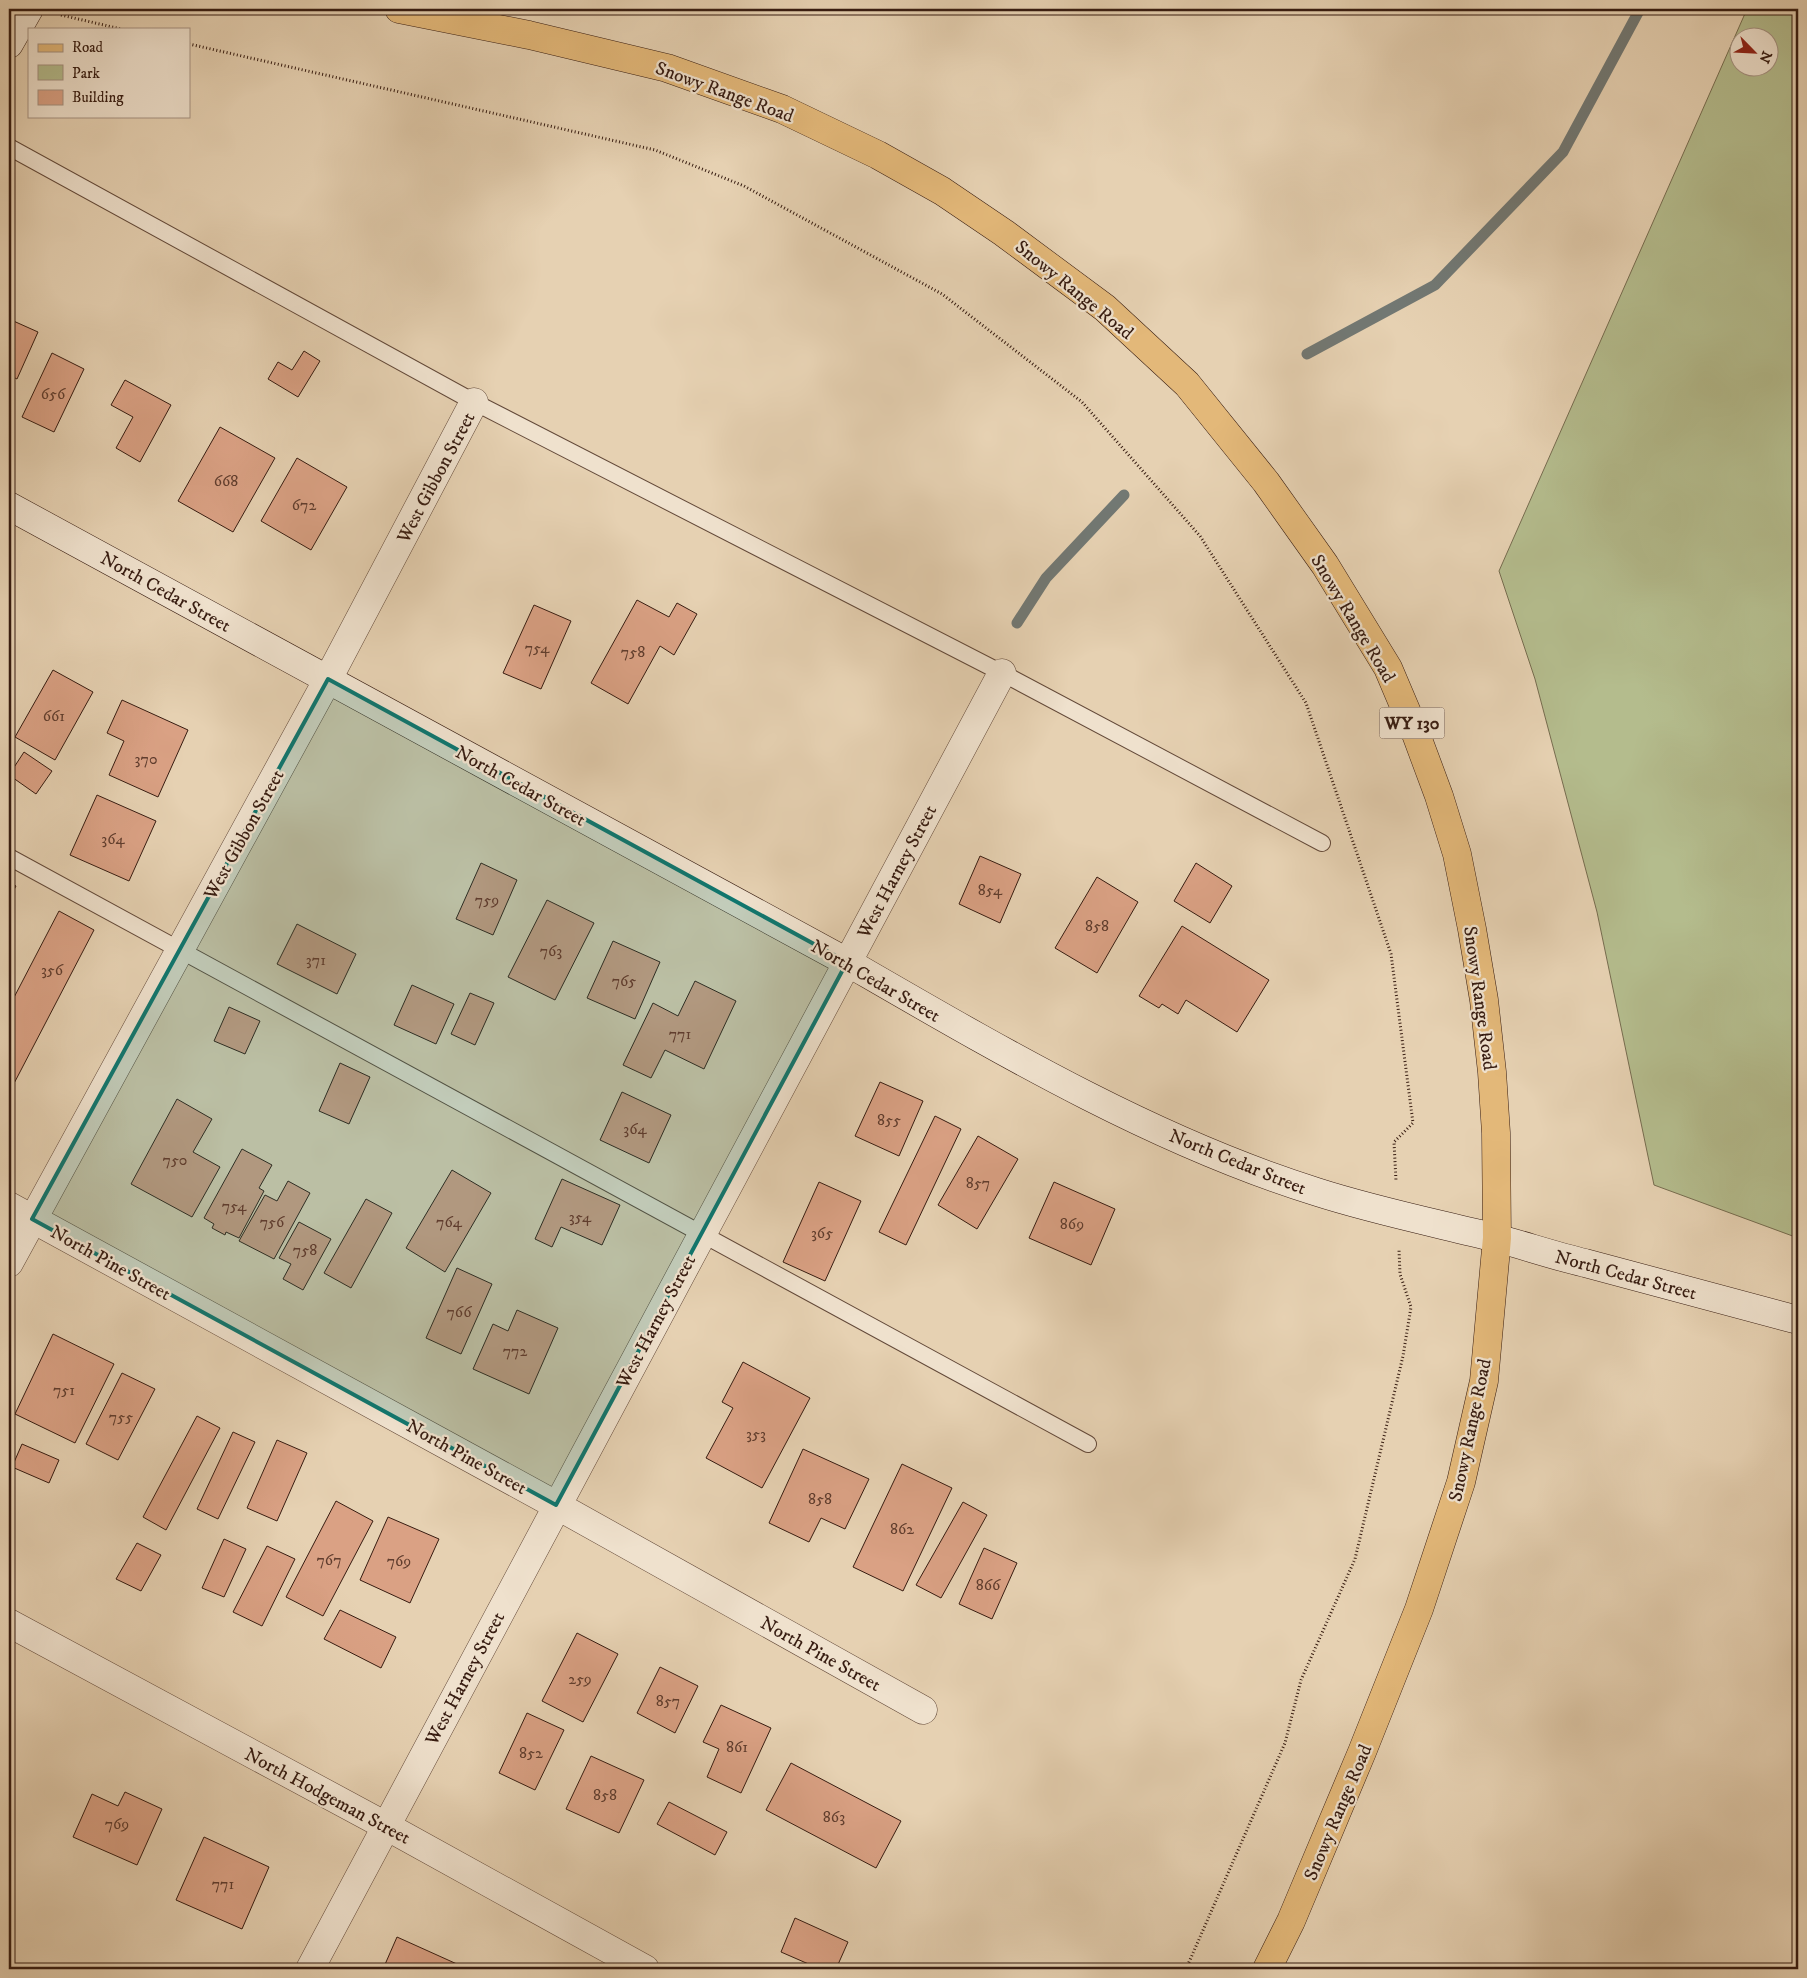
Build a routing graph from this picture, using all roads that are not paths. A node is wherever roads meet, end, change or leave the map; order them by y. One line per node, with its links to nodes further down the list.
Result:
1 (29, 9): 3 (street)
2 (399, 9): 16 (main road, Snowy Range Road / WY 130)
3 (9, 44)
4 (9, 147): 5 (lane)
5 (474, 402): 7 (lane); 8 (street, West Gibbon Street)
6 (9, 506): 8 (street, North Cedar Street)
7 (1002, 673): 9 (lane); 12 (street, West Harney Street)
8 (328, 679): 11 (street, West Gibbon Street); 12 (street, North Cedar Street)
9 (1322, 843)
10 (9, 857): 11 (lane)
11 (180, 950): 14 (street, West Gibbon Street); 15 (lane)
12 (847, 962): 15 (street, West Harney Street); 16 (street, North Cedar Street)
13 (9, 1206): 14 (street, North Pine Street)
14 (32, 1219): 17 (street, West Gibbon Street); 20 (street, North Pine Street)
15 (702, 1233): 19 (lane); 20 (street, West Harney Street)
16 (1497, 1238): 18 (street, North Cedar Street); 26 (main road, Snowy Range Road / WY 130)
17 (9, 1263)
18 (1798, 1320)
19 (1088, 1444)
20 (556, 1505): 22 (street, North Pine Street); 23 (street, West Harney Street)
21 (9, 1623): 23 (street, North Hodgeman Street)
22 (923, 1710)
23 (386, 1826): 24 (street, West Harney Street); 25 (street, North Hodgeman Street)
24 (310, 1969)
25 (645, 1969)
26 (1267, 1969)

